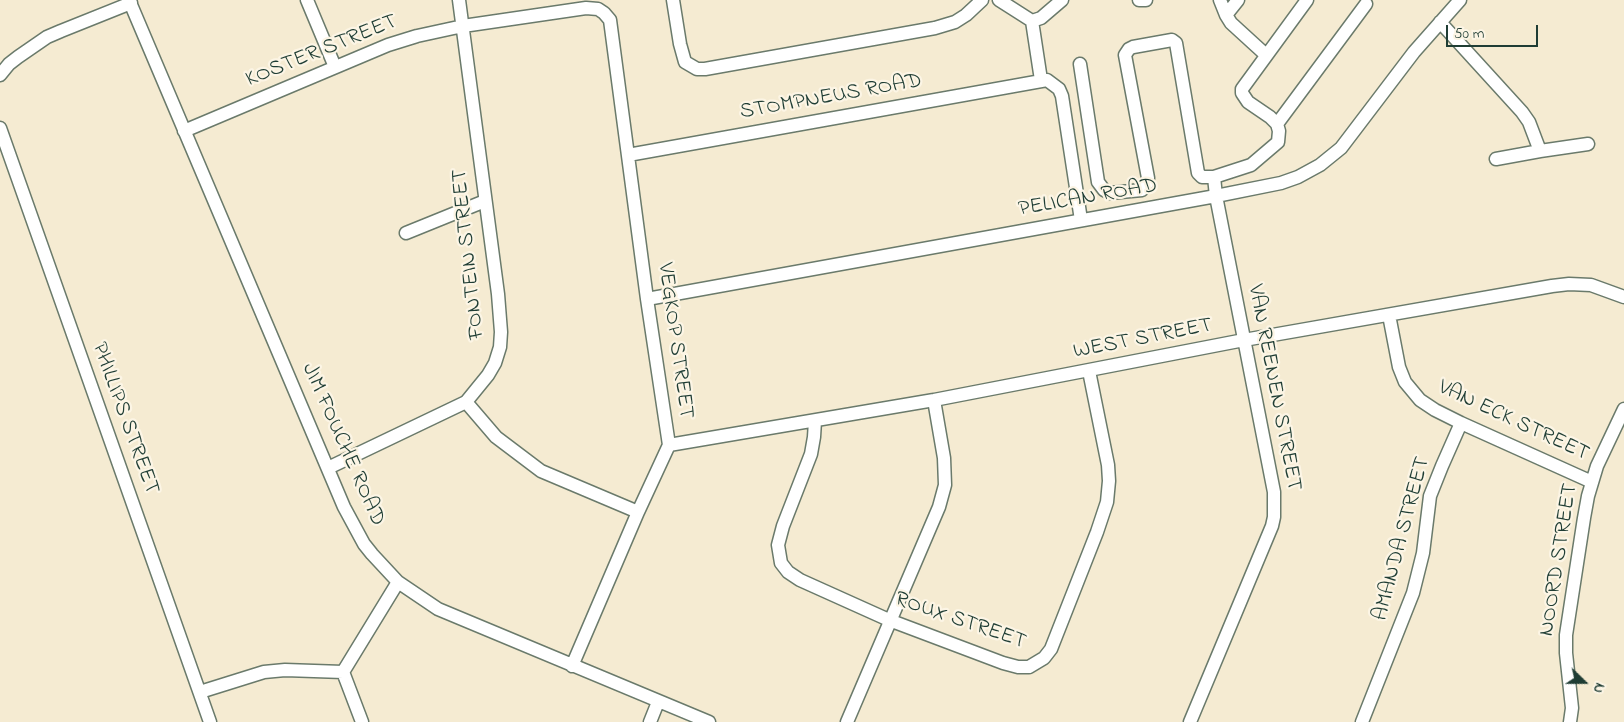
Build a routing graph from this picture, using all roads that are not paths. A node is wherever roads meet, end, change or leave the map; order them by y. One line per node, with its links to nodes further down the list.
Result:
1 (307, 0): 22 (street)
2 (460, 0): 19 (street, FONTEIN STREET)
3 (673, 0): 4 (street)
4 (982, 0)
5 (999, 0): 17 (street)
6 (1062, 0): 17 (street)
7 (1139, 0): 8 (street)
8 (1146, 0)
9 (1220, 0): 16 (street)
10 (1238, 0): 16 (street)
11 (1306, 0): 20 (street)
12 (130, 2): 23 (street); 27 (street, JIM FOUCHE ROAD)
13 (1451, 3): 18 (street, PELICAN ROAD)
14 (1366, 4): 25 (street)
15 (598, 9): 19 (street, KOSTER STREET); 30 (street, VEGKOP STREET)
16 (1226, 16): 20 (street)
17 (1032, 21): 24 (street)
18 (1440, 22): 29 (street); 33 (street, PELICAN ROAD)
19 (463, 26): 22 (street, KOSTER STREET); 34 (street, FONTEIN STREET)
20 (1266, 56): 25 (street)
21 (1080, 64): 32 (street)
22 (335, 67): 27 (street, KOSTER STREET)
23 (0, 75)
24 (1041, 80): 30 (street, STOMPNEUS ROAD); 35 (street)
25 (1276, 124): 32 (street)
26 (0, 128): 55 (street, PHILLIPS STREET)
27 (184, 131): 48 (street, JIM FOUCHE ROAD)
28 (1588, 144): 29 (street)
29 (1540, 151): 31 (street)
30 (628, 155): 38 (street, VEGKOP STREET)
31 (1496, 159)
32 (1214, 177): 33 (street, VAN REENEN STREET)
33 (1216, 196): 35 (street, PELICAN ROAD); 40 (street, VAN REENEN STREET)
34 (485, 201): 36 (street); 43 (street, FONTEIN STREET)
35 (1081, 220): 38 (street, PELICAN ROAD)
36 (406, 234)
37 (1624, 297): 39 (street, WEST STREET)
38 (647, 299): 47 (street, VEGKOP STREET)
39 (1389, 315): 40 (street, WEST STREET); 46 (street, VAN ECK STREET)
40 (1244, 340): 41 (street, WEST STREET); 62 (street, VAN REENEN STREET)
41 (1089, 371): 42 (street, WEST STREET); 52 (street, ROUX STREET)
42 (934, 400): 45 (street, WEST STREET); 52 (street)
43 (466, 402): 48 (street, FONTEIN STREET); 50 (street)
44 (1624, 409): 49 (street, NOORD STREET)
45 (814, 421): 47 (street, WEST STREET); 52 (street, ROUX STREET)
46 (1461, 423): 49 (street, VAN ECK STREET); 63 (street, AMANDA STREET)
47 (669, 445): 50 (street, VEGKOP STREET)
48 (328, 468): 51 (street, JIM FOUCHE ROAD)
49 (1592, 482): 64 (street, NOORD STREET)
50 (638, 512): 53 (street, VEGKOP STREET)
51 (398, 582): 53 (street, JIM FOUCHE ROAD); 54 (street)
52 (889, 620): 61 (street)
53 (572, 666): 56 (street, JIM FOUCHE ROAD)
54 (343, 672): 55 (street); 58 (street)
55 (200, 692): 57 (street, PHILLIPS STREET)
56 (658, 702): 59 (street); 60 (street, JIM FOUCHE ROAD)
57 (210, 722)
58 (362, 722)
59 (650, 722)
60 (709, 722)
61 (847, 722)
62 (1190, 722)
63 (1362, 722)
64 (1570, 722)

